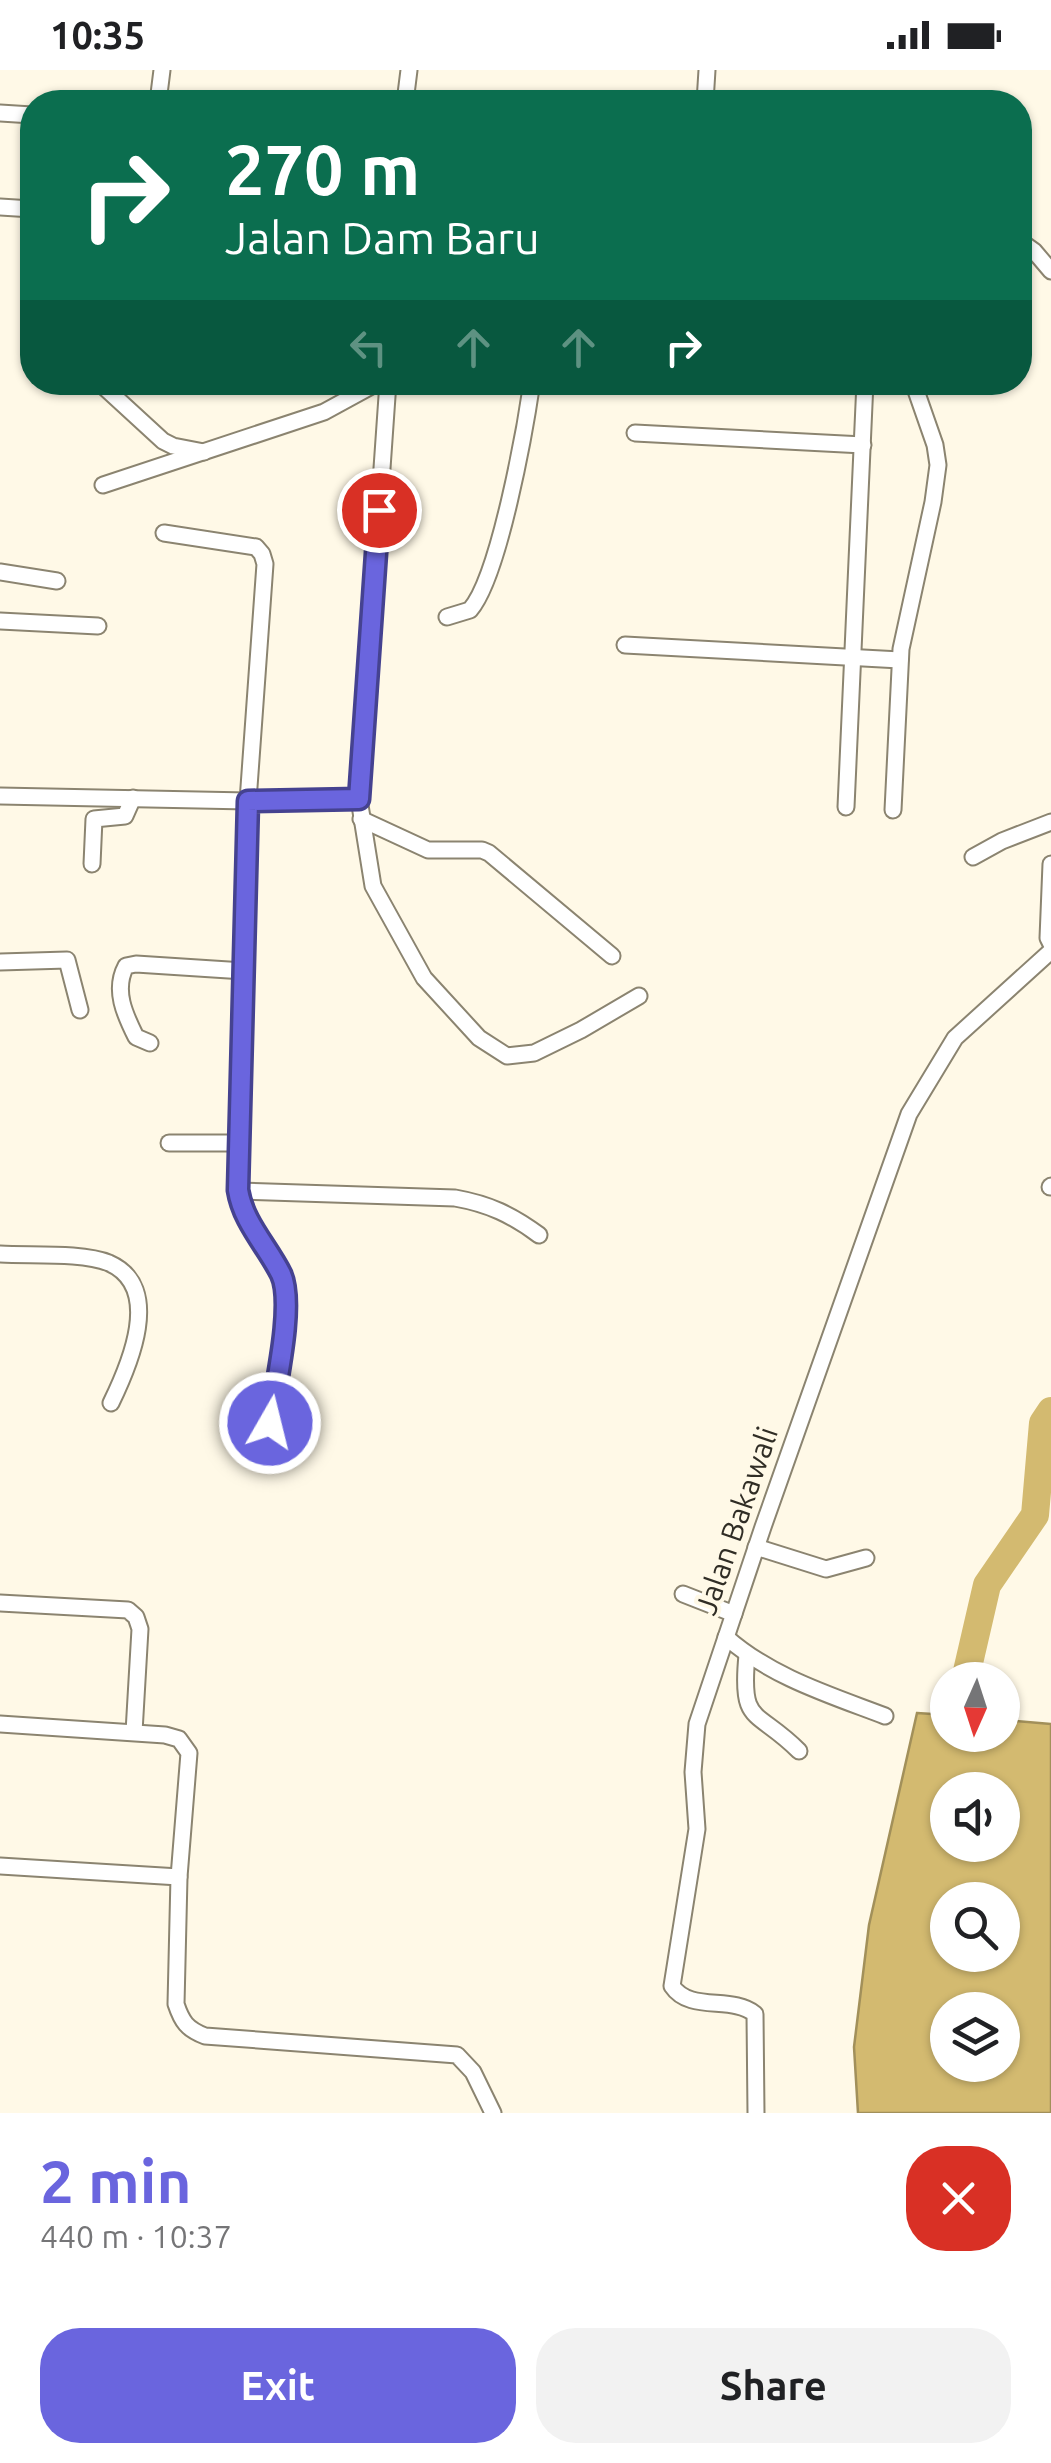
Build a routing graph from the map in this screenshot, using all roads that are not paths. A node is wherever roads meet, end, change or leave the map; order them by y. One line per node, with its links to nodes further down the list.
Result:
1 (1032, 250): 2 (street)
2 (1051, 271)
3 (113, 395): 11 (street)
4 (355, 395): 11 (street)
5 (387, 395): 24 (street)
6 (529, 395): 16 (street)
7 (864, 395): 10 (street)
8 (918, 395): 21 (street)
9 (634, 432): 10 (street)
10 (863, 444): 20 (street)
11 (208, 452): 12 (street)
12 (104, 485)
13 (164, 532): 25 (street)
14 (0, 572): 15 (street)
15 (58, 581)
16 (448, 617)
17 (0, 621): 18 (street)
18 (98, 626)
19 (625, 646): 20 (street)
20 (852, 656): 21 (street); 26 (street)
21 (900, 660): 27 (street)
22 (0, 796): 23 (street)
23 (132, 798): 25 (street); 31 (street)
24 (359, 799): 25 (street); 28 (street)
25 (248, 801): 36 (street)
26 (846, 806)
27 (892, 810)
28 (361, 819): 34 (street); 37 (street)
29 (1051, 822): 30 (street)
30 (973, 856)
31 (92, 864)
32 (1051, 864): 33 (street)
33 (1051, 948): 47 (street, Jalan Bakawali)
34 (612, 956)
35 (0, 962): 38 (street)
36 (244, 970): 39 (street); 41 (street)
37 (639, 996)
38 (80, 1010)
39 (150, 1043)
40 (168, 1143): 41 (street)
41 (239, 1144): 42 (street)
42 (238, 1190): 43 (street); 46 (street)
43 (539, 1236)
44 (0, 1254): 45 (street)
45 (111, 1402)
46 (270, 1423)
47 (756, 1547): 48 (street); 51 (street, Jalan Bakawali)
48 (866, 1558)
49 (682, 1594): 51 (street)
50 (0, 1604): 56 (street)
51 (734, 1614): 52 (street, Jalan Bakawali)
52 (726, 1637): 53 (street); 61 (street, Jalan Bakawali)
53 (747, 1656): 54 (street); 57 (street)
54 (885, 1716)
55 (0, 1724): 56 (street)
56 (134, 1732): 59 (street)
57 (799, 1752)
58 (0, 1866): 59 (street)
59 (179, 1877): 60 (street)
60 (494, 2113)
61 (756, 2113)

